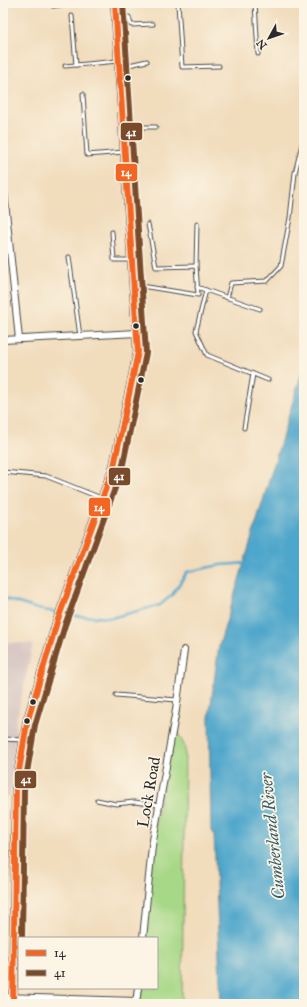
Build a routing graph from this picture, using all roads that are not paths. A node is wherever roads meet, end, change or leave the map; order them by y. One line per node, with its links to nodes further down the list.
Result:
1 (80, 3): 5 (lane)
2 (115, 3): 7 (street)
3 (178, 3): 14 (lane)
4 (255, 3): 9 (lane)
5 (53, 6)
6 (72, 16): 12 (lane)
7 (115, 19): 8 (lane); 11 (street)
8 (153, 24)
9 (258, 54)
10 (147, 61): 11 (lane)
11 (118, 64): 12 (lane); 16 (street)
12 (76, 65): 13 (lane)
13 (65, 66)
14 (219, 66)
15 (83, 94): 19 (lane)
16 (122, 127): 17 (lane); 19 (street)
17 (156, 127)
18 (304, 136): 30 (lane)
19 (124, 152): 25 (street)
20 (3, 182): 34 (street)
21 (148, 224): 26 (lane)
22 (197, 224): 26 (lane)
23 (112, 232): 25 (lane)
24 (69, 257): 33 (lane)
25 (132, 260): 27 (street)
26 (196, 266): 28 (lane)
27 (133, 284): 28 (lane); 32 (street)
28 (197, 287): 29 (lane)
29 (206, 290): 30 (lane); 36 (lane)
30 (227, 298): 31 (lane)
31 (260, 309)
32 (137, 334): 33 (street); 40 (street)
33 (80, 336): 34 (street)
34 (19, 339): 35 (street)
35 (3, 340)
36 (253, 374): 37 (lane); 38 (lane)
37 (268, 380)
38 (244, 428)
39 (3, 472): 40 (lane)
40 (101, 498): 45 (street)
41 (184, 650): 43 (street, Lock Road)
42 (116, 695): 43 (lane)
43 (177, 700): 47 (street, Lock Road)
44 (3, 739): 45 (lane)
45 (24, 740): 51 (street)
46 (97, 800): 47 (lane)
47 (159, 805): 48 (street, Lock Road)
48 (143, 937)
49 (138, 989): 52 (street)
50 (3, 997): 51 (street)
51 (13, 1000): 52 (street)
52 (136, 1003)

